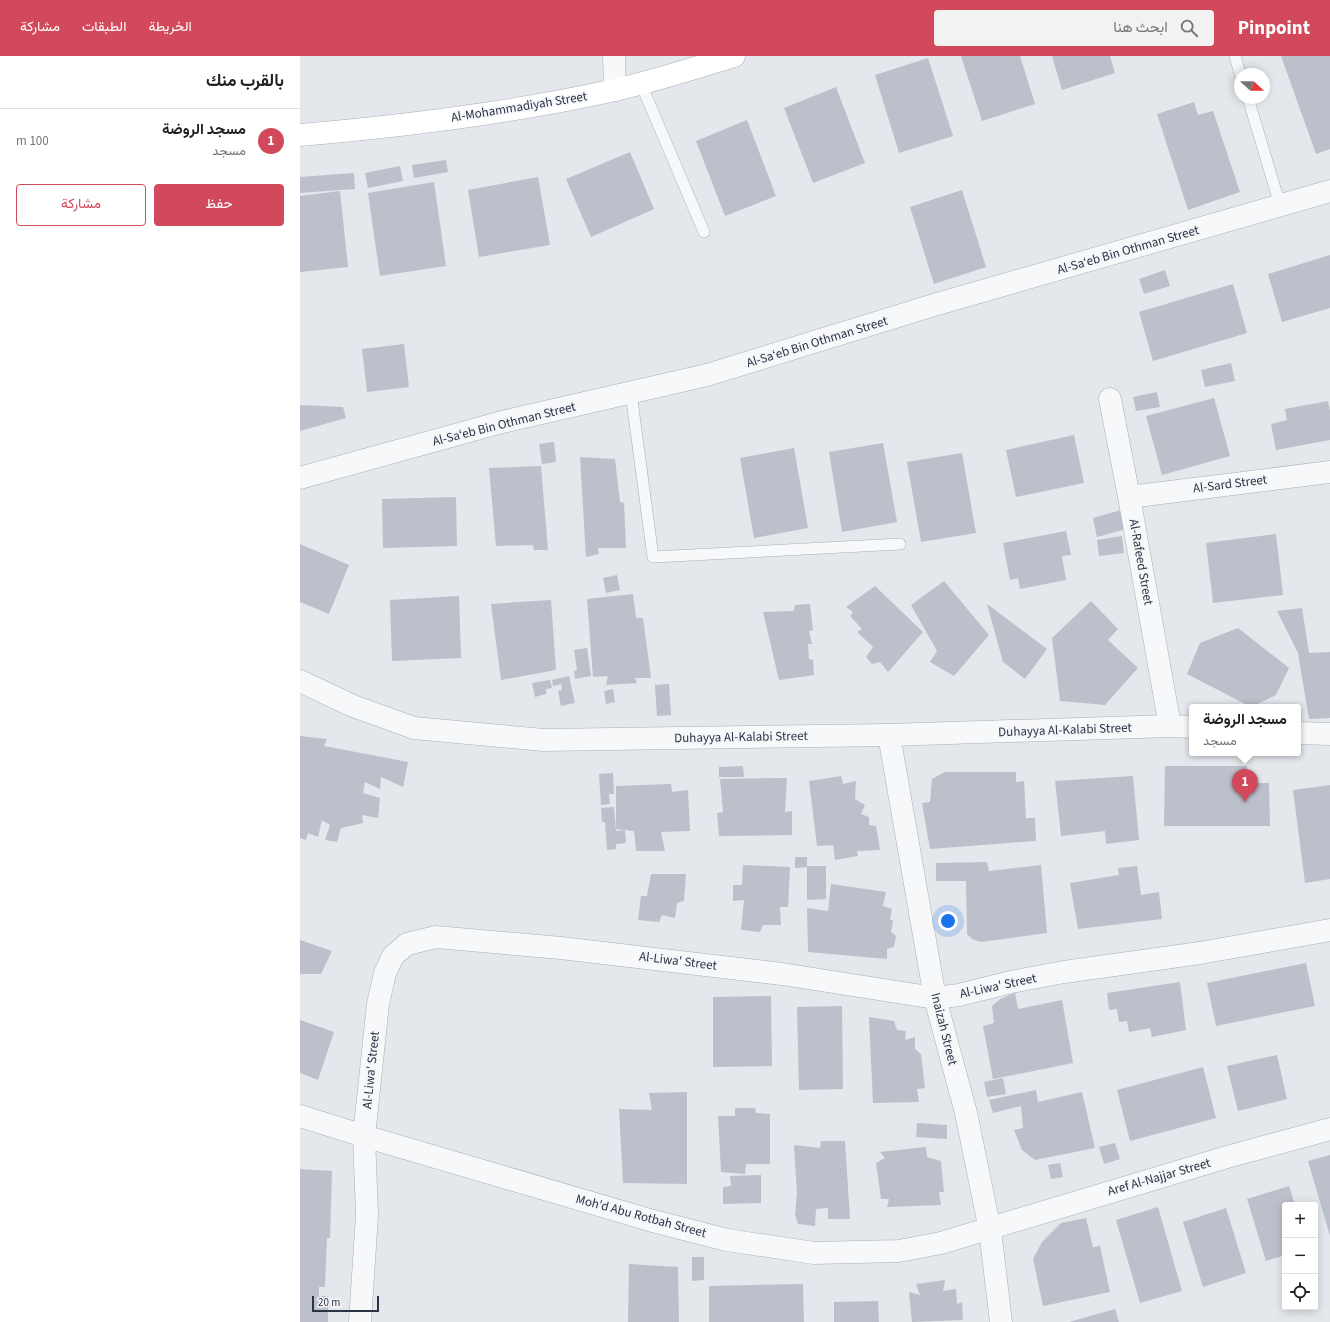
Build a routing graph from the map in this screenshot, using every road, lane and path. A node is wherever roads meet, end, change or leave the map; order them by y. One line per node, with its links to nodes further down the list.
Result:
1 (614, 56): 6 (street)
2 (734, 56): 5 (street, Al-Mohammadiyah Street)
3 (1235, 56): 4 (lane)
4 (1238, 68)
5 (642, 84): 6 (street, Al-Mohammadiyah Street); 11 (lane)
6 (615, 90): 8 (street, Al-Mohammadiyah Street)
7 (1250, 104): 10 (lane)
8 (300, 135)
9 (1330, 191): 10 (street, Al-Sa‘eb Bin Othman Street)
10 (1280, 205): 12 (street, Al-Sa‘eb Bin Othman Street)
11 (704, 232)
12 (631, 393): 15 (street, Al-Sa‘eb Bin Othman Street); 17 (lane)
13 (1110, 399): 16 (street, Al-Rafeed Street)
14 (1330, 472): 16 (street, Al-Sard Street)
15 (300, 478)
16 (1129, 497): 19 (street, Al-Rafeed Street)
17 (900, 544)
18 (300, 681): 23 (street, Duhayya Al-Kalabi Street)
19 (1170, 726): 20 (street, Duhayya Al-Kalabi Street); 23 (street, Duhayya Al-Kalabi Street)
20 (1189, 727)
21 (1301, 733): 22 (street)
22 (1330, 734)
23 (889, 735): 25 (street, Inaizah Street)
24 (1330, 930): 25 (street, Al-Liwa' Street)
25 (935, 998): 28 (street, Al-Liwa' Street); 29 (street, Inaizah Street)
26 (300, 1116): 28 (street, Moh'd Abu Rotbah Street)
27 (1330, 1129): 29 (street, Aref Al-Najjar Street)
28 (364, 1136): 29 (street, Moh'd Abu Rotbah Street); 30 (street, Al-Liwa' Street)
29 (990, 1230): 31 (street, Inaizah Street)
30 (360, 1322)
31 (1001, 1322)

